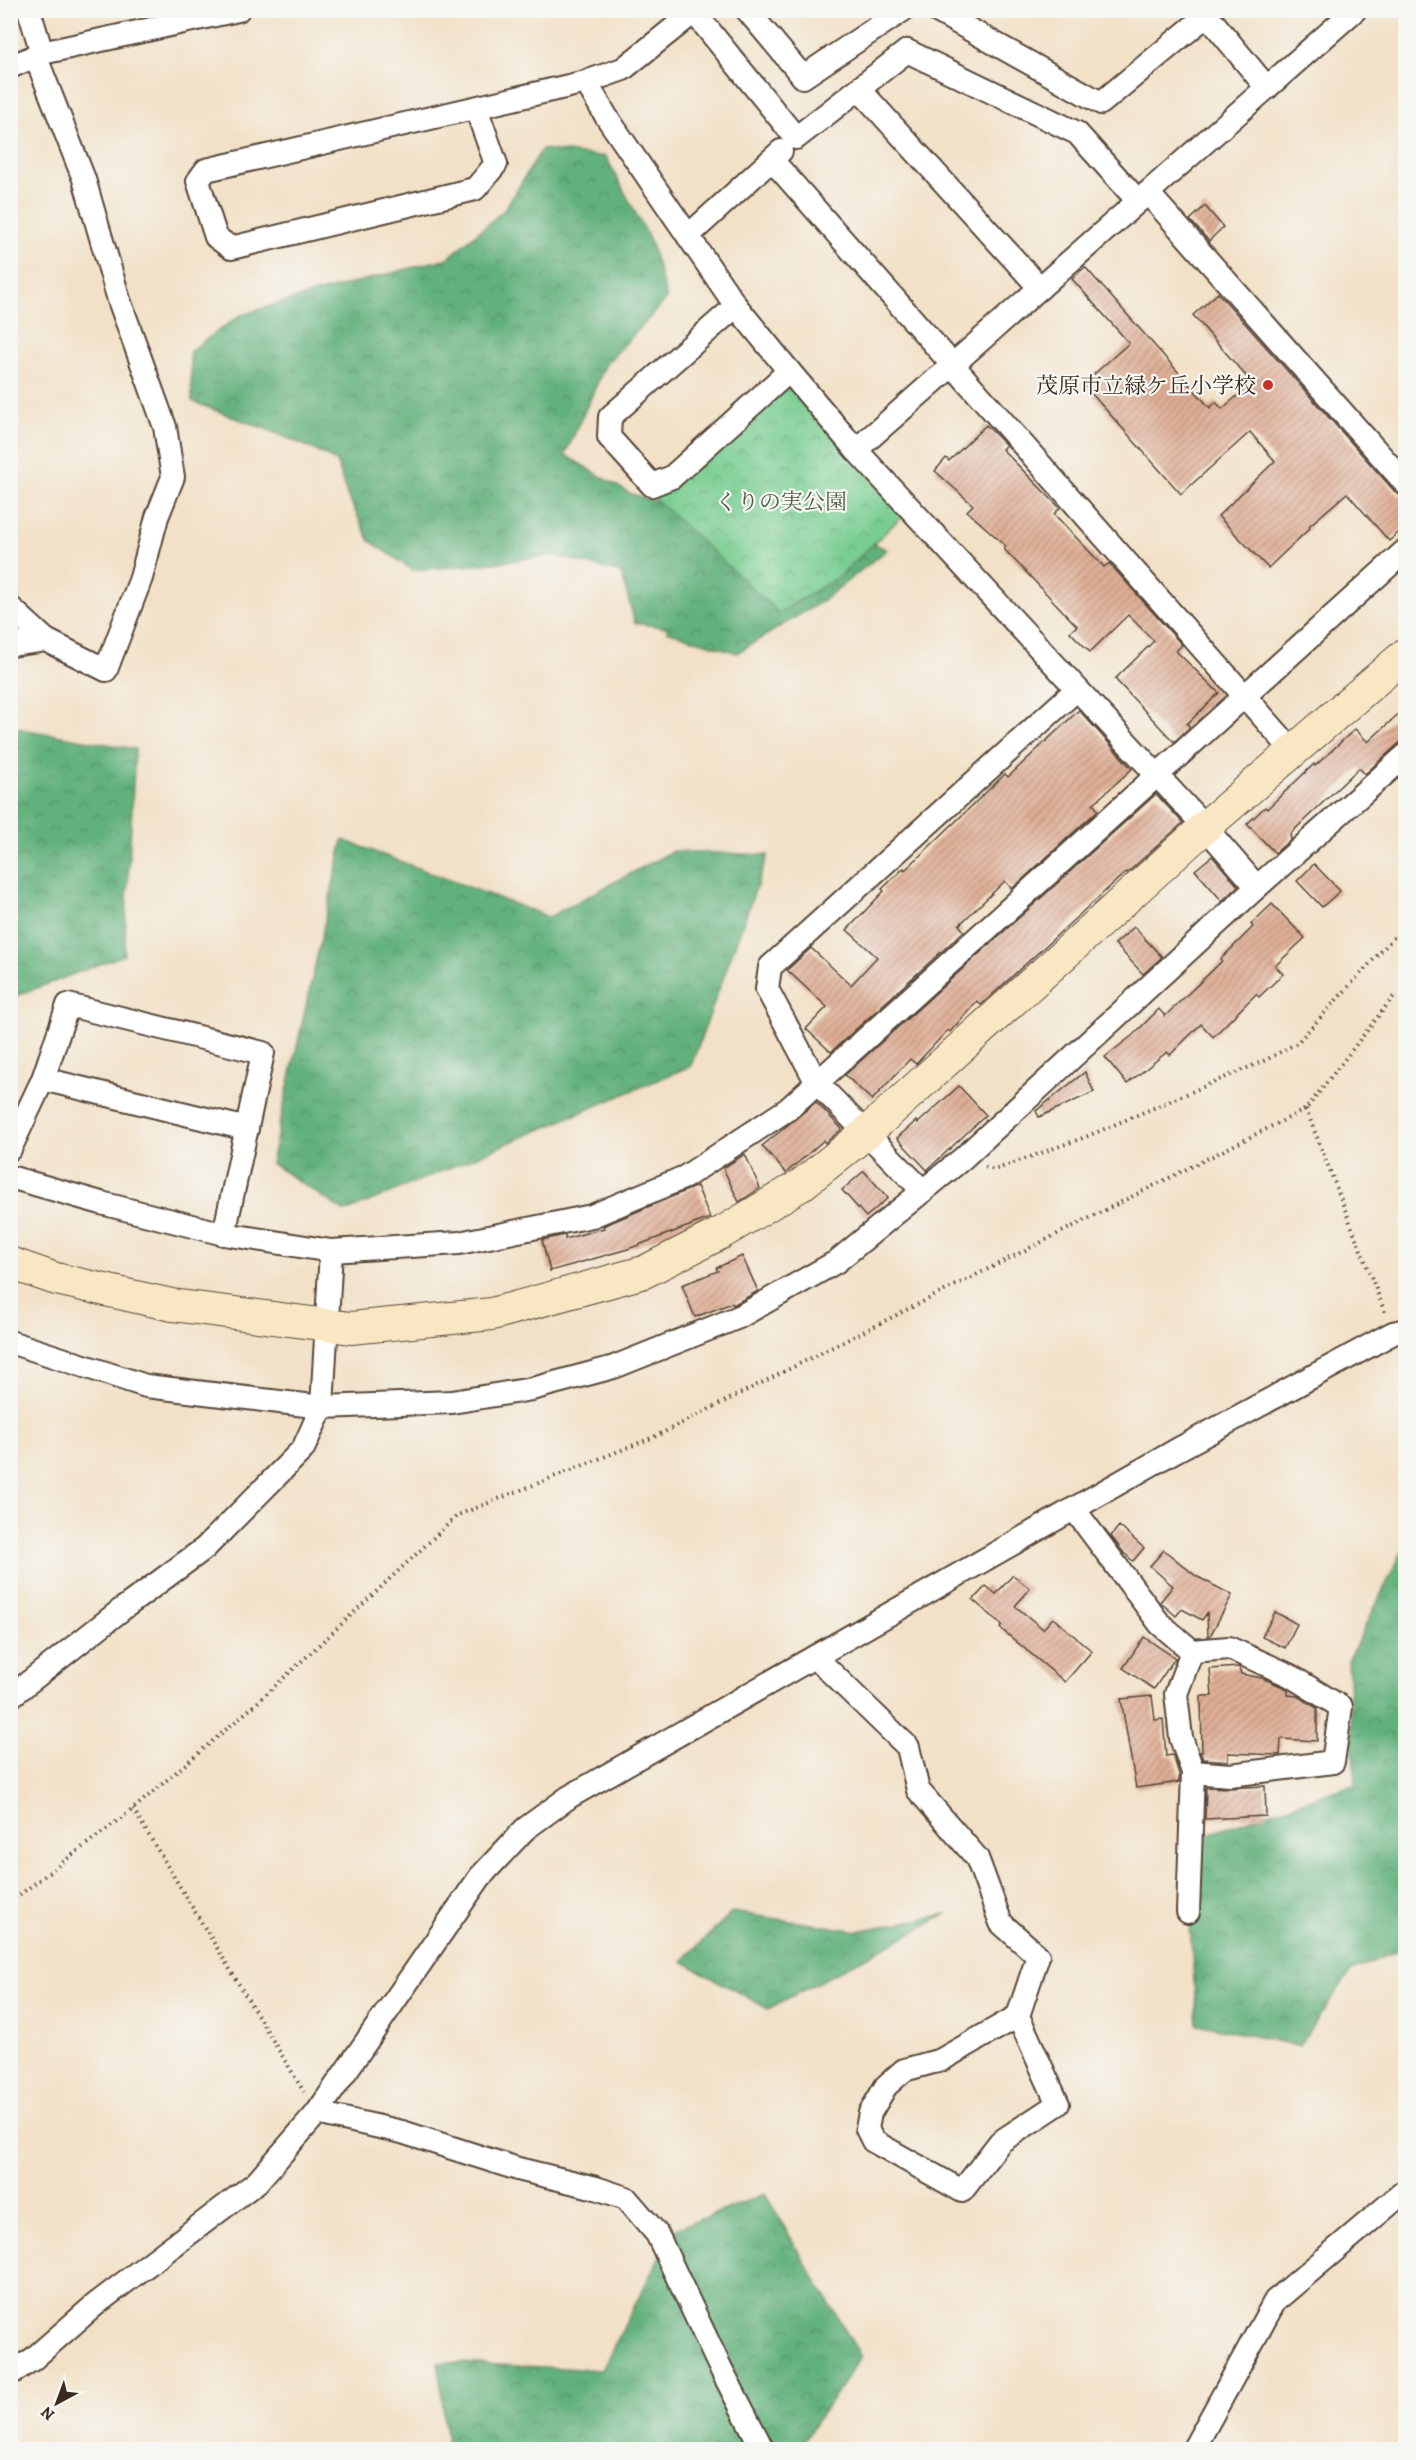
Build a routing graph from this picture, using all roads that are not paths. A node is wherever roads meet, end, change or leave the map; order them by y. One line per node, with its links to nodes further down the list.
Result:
1 (29, 10): 8 (street)
2 (238, 10): 8 (street)
3 (747, 10): 4 (street)
4 (903, 10)
5 (935, 10): 7 (street)
6 (1355, 10): 11 (street)
7 (1205, 13): 11 (street)
8 (39, 54): 9 (street); 26 (street)
9 (10, 66)
10 (586, 82): 13 (street); 14 (street); 17 (street)
11 (1267, 88): 16 (street)
12 (858, 89): 14 (street); 16 (street); 18 (street)
13 (476, 108): 13 (street)
14 (796, 138): 15 (street)
15 (772, 160): 17 (street); 20 (street)
16 (1143, 197): 18 (street); 23 (street)
17 (688, 236): 19 (street)
18 (1040, 288): 20 (street)
19 (736, 306): 21 (street); 21 (street)
20 (953, 365): 22 (street); 30 (street)
21 (789, 371): 22 (street)
22 (856, 450): 29 (street)
23 (1406, 484)
24 (1406, 550): 30 (street)
25 (10, 607): 26 (street)
26 (46, 640): 27 (street)
27 (10, 645)
28 (1406, 654): 31 (street)
29 (1077, 689): 33 (street); 37 (street)
30 (1245, 696): 31 (street); 33 (street)
31 (1293, 751): 34 (street)
32 (1406, 755): 35 (street)
33 (1158, 776): 34 (street); 37 (street)
34 (1205, 827): 35 (street); 39 (street)
35 (1257, 888): 42 (street)
36 (43, 1079): 38 (street); 38 (street); 40 (street)
37 (817, 1083): 39 (street); 44 (street)
38 (247, 1129): 43 (street)
39 (865, 1134): 42 (street); 46 (street)
40 (10, 1149)
41 (10, 1177): 43 (street)
42 (923, 1191): 49 (street)
43 (224, 1234): 44 (street)
44 (331, 1251): 46 (street)
45 (10, 1263): 46 (street)
46 (326, 1324): 49 (street)
47 (1399, 1331): 50 (street)
48 (10, 1342): 49 (street)
49 (322, 1407): 53 (street)
50 (1074, 1509): 51 (street); 52 (street)
51 (1192, 1651): 54 (street); 54 (street)
52 (815, 1657): 56 (street); 57 (street)
53 (10, 1697)
54 (1193, 1772): 55 (street)
55 (1188, 1912)
56 (1018, 2016): 56 (street)
57 (317, 2113): 59 (street); 60 (street)
58 (1406, 2190): 61 (street)
59 (10, 2374)
60 (764, 2450)
61 (1193, 2450)

